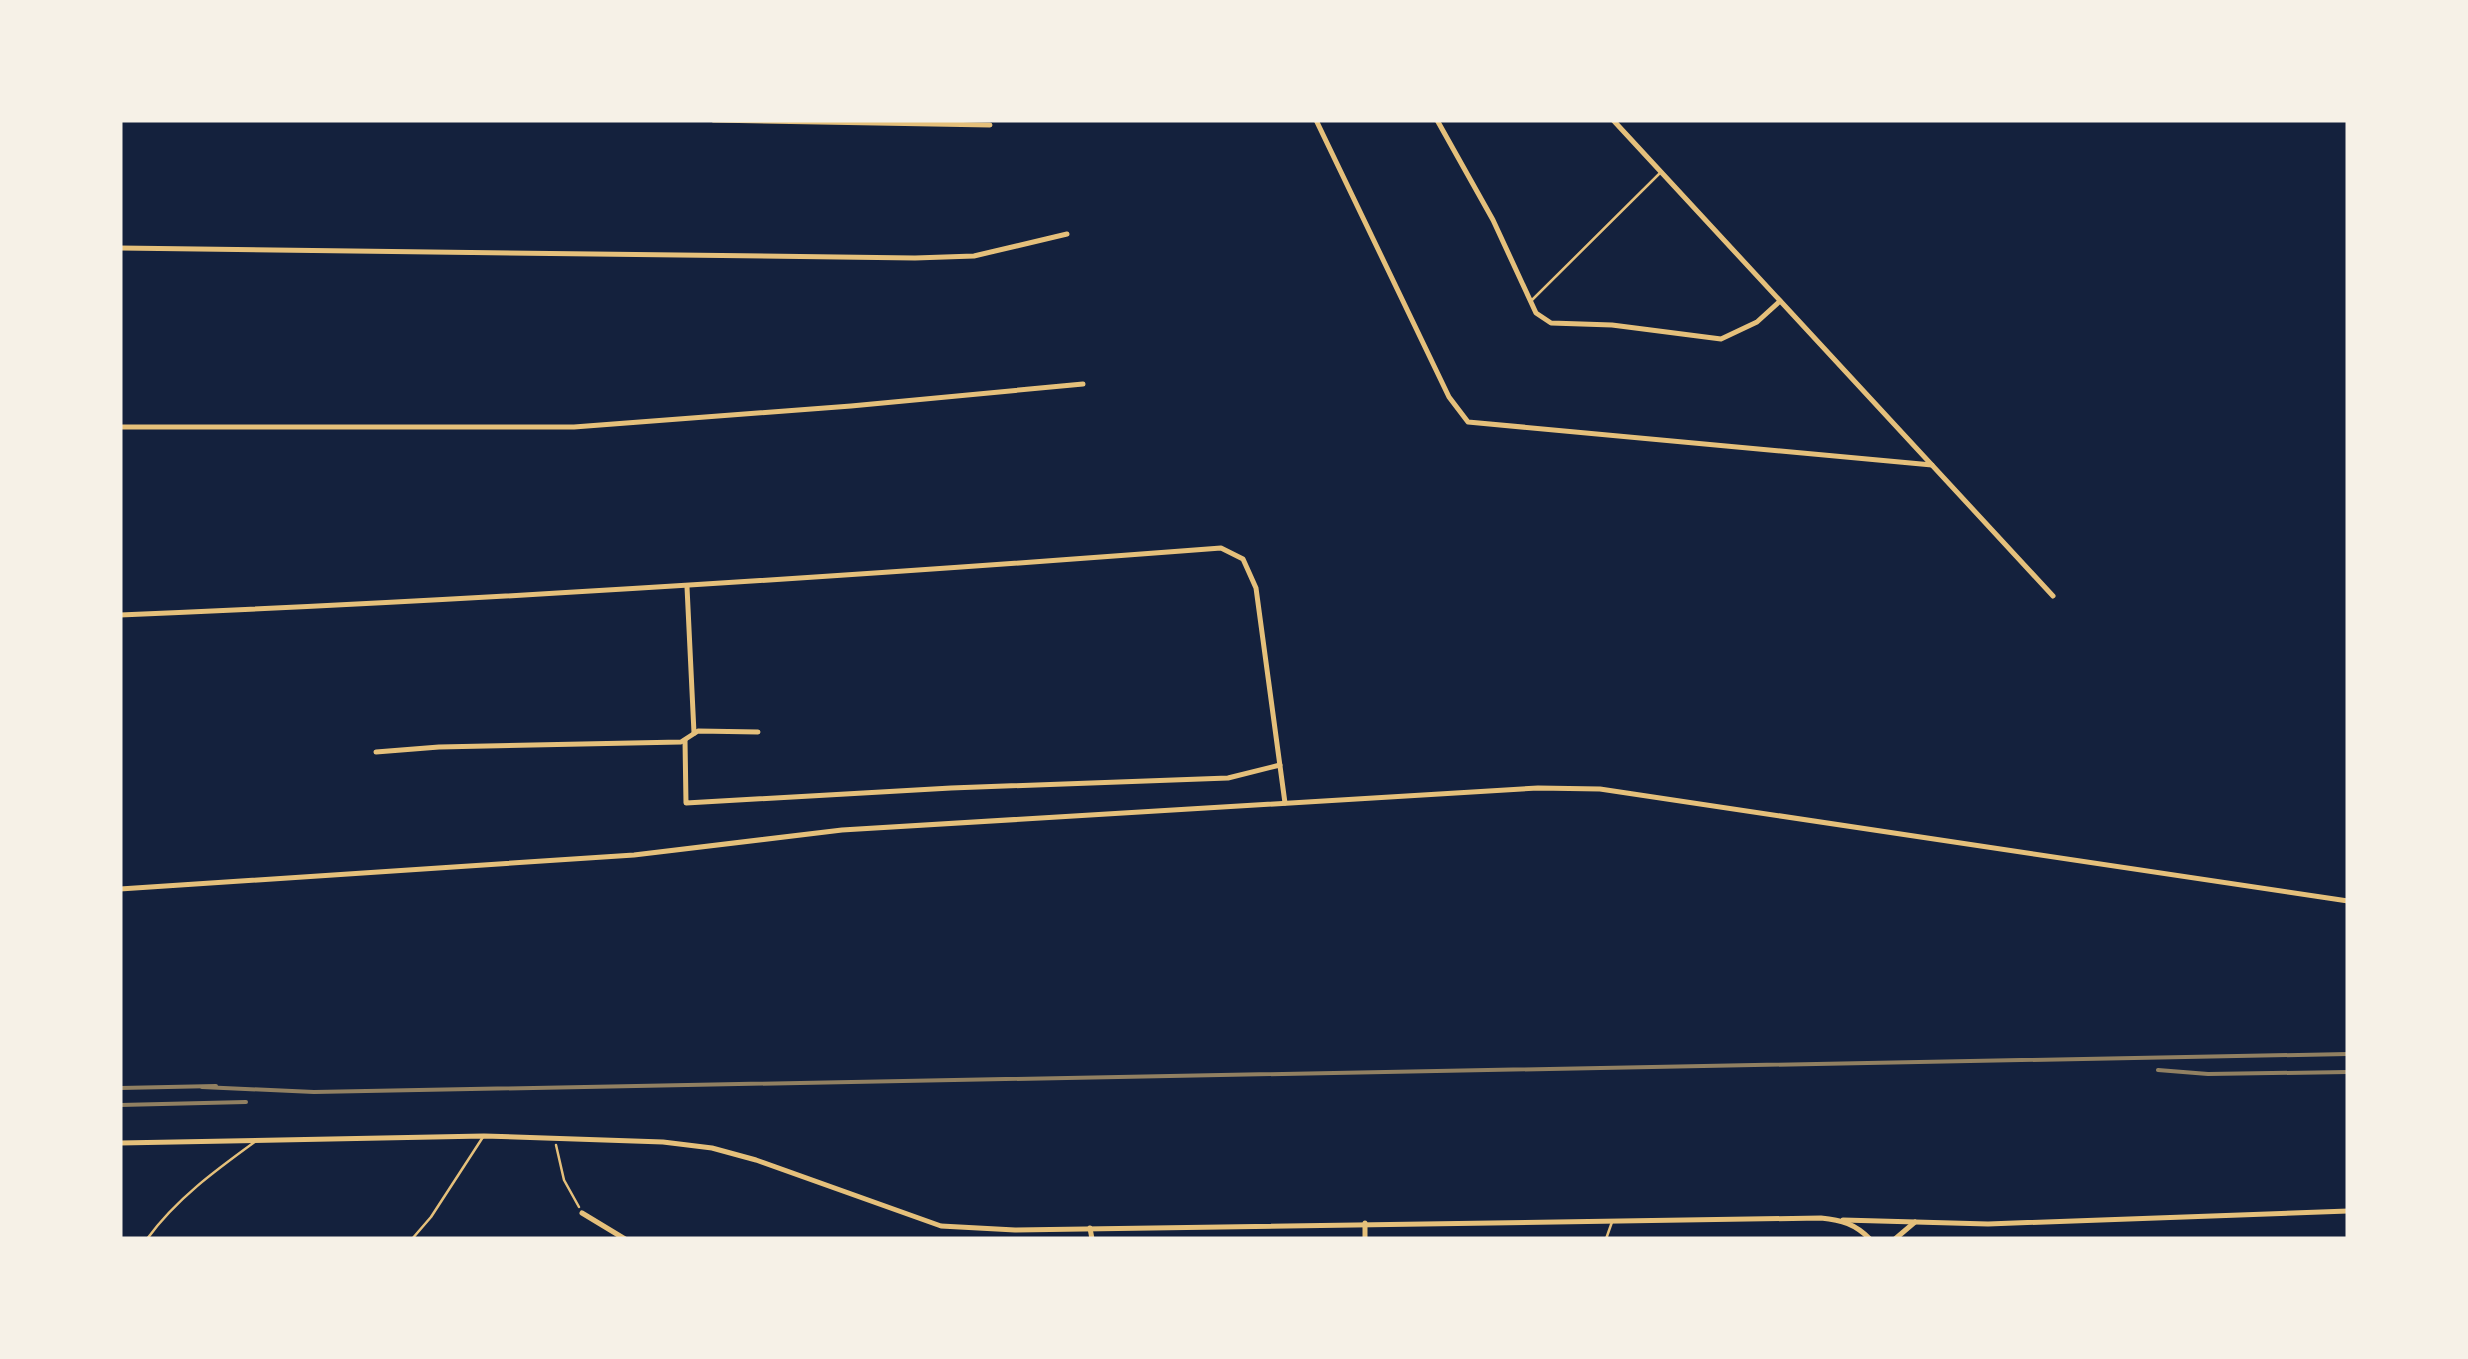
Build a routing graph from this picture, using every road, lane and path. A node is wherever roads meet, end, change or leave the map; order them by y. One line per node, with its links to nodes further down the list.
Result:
1 (713, 120): 5 (street)
2 (1316, 120): 13 (street)
3 (1437, 120): 9 (street)
4 (1612, 120): 6 (street)
5 (990, 124)
6 (1661, 172): 9 (lane); 10 (street)
7 (1067, 234): 8 (street)
8 (120, 248)
9 (1531, 301): 10 (street)
10 (1780, 301): 13 (street)
11 (1082, 384): 12 (street)
12 (120, 426)
13 (1932, 465): 15 (street)
14 (687, 587): 16 (street); 18 (street); 21 (street)
15 (2053, 596)
16 (120, 615)
17 (758, 732): 18 (street)
18 (694, 734): 19 (street)
19 (684, 740): 20 (street); 21 (street)
20 (376, 752)
21 (1280, 765): 22 (street)
22 (1285, 804): 23 (street); 24 (street)
23 (120, 889)
24 (2348, 902)
25 (484, 1136): 26 (street); 27 (street); 37 (lane)
26 (554, 1138): 30 (path); 35 (street)
27 (257, 1140): 28 (street); 36 (lane)
28 (120, 1143)
29 (2348, 1211): 33 (street)
30 (582, 1213): 38 (street)
31 (1613, 1220): 32 (street); 34 (street); 41 (lane)
32 (1843, 1220): 33 (street); 42 (street)
33 (1915, 1222): 43 (street)
34 (1365, 1223): 35 (street); 40 (street)
35 (1090, 1228): 39 (street)
36 (147, 1239)
37 (412, 1239)
38 (625, 1239)
39 (1092, 1239)
40 (1365, 1239)
41 (1606, 1239)
42 (1870, 1239)
43 (1895, 1239)

